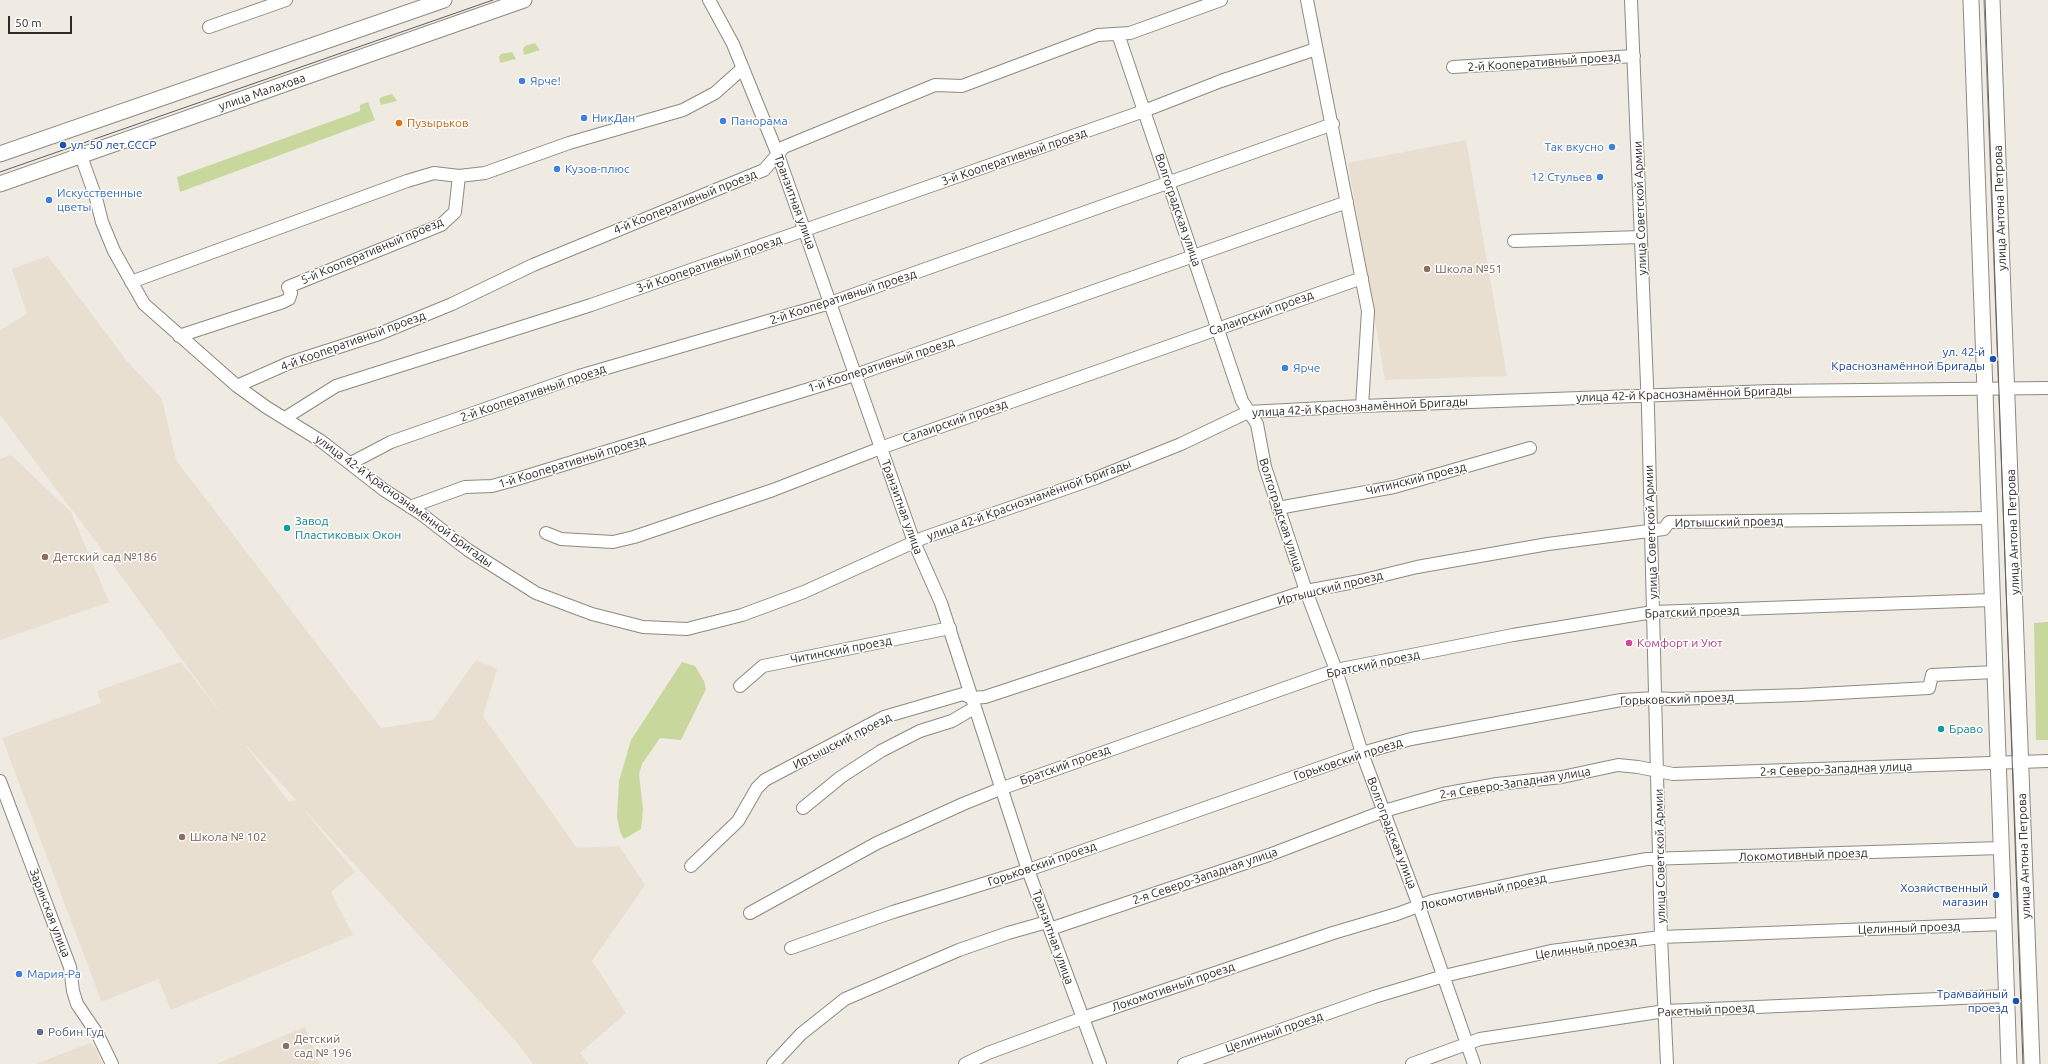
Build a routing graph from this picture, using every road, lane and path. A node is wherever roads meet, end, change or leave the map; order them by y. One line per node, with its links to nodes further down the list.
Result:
1 (286, 0): 11 (street)
2 (444, 0): 19 (main road)
3 (524, 0): 10 (main road, улица Малахова)
4 (709, 0): 15 (street, Транзитная улица)
5 (1221, 0): 12 (street, 4-й Кооперативный проезд)
6 (1307, 0): 13 (street)
7 (1632, 0): 14 (street, улица Советской Армии)
8 (1971, 0): 39 (main road, улица Антона Петрова)
9 (1992, 0): 37 (main road, улица Антона Петрова)
10 (502, 4): 21 (main road, улица Малахова)
11 (209, 27)
12 (1118, 34): 17 (street, Волгоградская улица); 20 (street, 4-й Кооперативный проезд)
13 (1316, 49): 17 (street, 3-й Кооперативный проезд); 18 (street)
14 (1634, 56): 16 (street, 2-й Кооперативный проезд); 27 (street, улица Советской Армии)
15 (743, 68): 20 (street, Транзитная улица); 22 (street)
16 (1453, 68)
17 (1144, 111): 24 (street, Волгоградская улица); 26 (street, 3-й Кооперативный проезд)
18 (1333, 124): 24 (street, 2-й Кооперативный проезд); 25 (street)
19 (0, 154)
20 (778, 155): 26 (street, Транзитная улица); 36 (street, 4-й Кооперативный проезд)
21 (81, 156): 23 (main road, улица Малахова); 31 (street, улица 42-й Краснознамённой Бригады)
22 (459, 176): 31 (street); 34 (street, 5-й Кооперативный проезд)
23 (0, 184)
24 (1167, 184): 29 (street, Волгоградская улица); 32 (street, 2-й Кооперативный проезд)
25 (1347, 202): 29 (street, 1-й Кооперативный проезд); 30 (street)
26 (805, 230): 32 (street, Транзитная улица); 43 (street, 3-й Кооперативный проезд)
27 (1641, 237): 28 (street); 40 (street, улица Советской Армии)
28 (1514, 241)
29 (1194, 257): 33 (street, Волгоградская улица); 35 (street, 1-й Кооперативный проезд)
30 (1362, 278): 33 (street, Салаирский проезд); 41 (street)
31 (131, 282): 34 (street, улица 42-й Краснознамённой Бригады)
32 (830, 303): 35 (street, Транзитная улица); 46 (street, 2-й Кооперативный проезд)
33 (1218, 329): 42 (street, Волгоградская улица); 44 (street, Салаирский проезд)
34 (179, 336): 36 (street, улица 42-й Краснознамённой Бригады)
35 (855, 374): 44 (street, Транзитная улица); 47 (street, 1-й Кооперативный проезд)
36 (237, 386): 43 (street, улица 42-й Краснознамённой Бригады)
37 (2007, 388): 38 (street, улица 42-й Краснознамённой Бригады); 39 (street, улица 42-й Краснознамённой Бригады); 64 (main road, улица Антона Петрова)
38 (2048, 388)
39 (1985, 389): 40 (street, улица 42-й Краснознамённой Бригады); 49 (main road, улица Антона Петрова)
40 (1647, 394): 41 (street, улица 42-й Краснознамённой Бригады); 50 (street, улица Советской Армии)
41 (1362, 406): 42 (street, улица 42-й Краснознамённой Бригады)
42 (1248, 412): 48 (street, Волгоградская улица); 52 (street, улица 42-й Краснознамённой Бригады)
43 (285, 418): 46 (street, улица 42-й Краснознамённой Бригады)
44 (881, 448): 51 (street, Салаирский проезд); 52 (street, Транзитная улица)
45 (1530, 448): 48 (street, Читинский проезд)
46 (351, 463): 47 (street, улица 42-й Краснознамённой Бригады)
47 (410, 507): 52 (street, улица 42-й Краснознамённой Бригады)
48 (1278, 508): 53 (street, Волгоградская улица)
49 (1989, 518): 50 (street, Иртышский проезд); 54 (main road, улица Антона Петрова)
50 (1650, 530): 53 (street, Иртышский проезд); 55 (street, улица Советской Армии)
51 (546, 533)
52 (914, 542): 56 (street, Транзитная улица)
53 (1306, 592): 57 (street, Волгоградская улица); 61 (street, Иртышский проезд)
54 (1992, 600): 55 (street, Братский проезд); 58 (main road, улица Антона Петрова)
55 (1653, 612): 57 (street, Братский проезд); 60 (street, улица Советской Армии)
56 (950, 628): 59 (street, Читинский проезд); 61 (street, Транзитная улица)
57 (1336, 670): 62 (street, Волгоградская улица); 68 (street, Братский проезд)
58 (1995, 672): 60 (street, Горьковский проезд); 65 (main road, улица Антона Петрова)
59 (740, 686)
60 (1655, 698): 62 (street, Горьковский проезд); 66 (street, улица Советской Армии)
61 (972, 703): 68 (street, Транзитная улица); 69 (street, Иртышский проезд); 73 (street, Иртышский проезд)
62 (1362, 753): 70 (street, Волгоградская улица); 74 (street, Горьковский проезд)
63 (2048, 761): 64 (street, 2-я Северо-Западная улица)
64 (2021, 763): 65 (street, 2-я Северо-Западная улица); 95 (main road, улица Антона Петрова)
65 (1998, 764): 66 (street, 2-я Северо-Западная улица); 71 (main road, улица Антона Петрова)
66 (1659, 773): 70 (street, 2-я Северо-Западная улица); 72 (street, улица Советской Армии)
67 (0, 781): 86 (street, Заринская улица)
68 (1000, 788): 74 (street, Транзитная улица); 76 (street, Братский проезд)
69 (803, 808)
70 (1384, 811): 75 (street, Волгоградская улица); 78 (street, 2-я Северо-Западная улица)
71 (2001, 848): 72 (street, Локомотивный проезд); 77 (main road, улица Антона Петрова)
72 (1659, 858): 75 (street, Локомотивный проезд); 79 (street, улица Советской Армии)
73 (691, 866)
74 (1028, 870): 78 (street, Транзитная улица); 80 (street, Горьковский проезд)
75 (1419, 906): 81 (street, Волгоградская улица); 84 (street, Локомотивный проезд)
76 (750, 913)
77 (2004, 924): 79 (street, Целинный проезд); 82 (main road, улица Антона Петрова)
78 (1048, 925): 84 (street, Транзитная улица); 87 (street, 2-я Северо-Западная улица)
79 (1662, 937): 81 (street, Целинный проезд); 83 (street, улица Советской Армии)
80 (791, 948)
81 (1444, 976): 85 (street, Волгоградская улица); 90 (street, Целинный проезд)
82 (2007, 996): 83 (street, Ракетный проезд); 94 (main road, улица Антона Петрова)
83 (1665, 1011): 85 (street, Ракетный проезд); 93 (street, улица Советской Армии)
84 (1083, 1018): 88 (street, Локомотивный проезд); 89 (street, Транзитная улица)
85 (1467, 1045): 91 (street, Ракетный проезд); 92 (street, Волгоградская улица)
86 (112, 1064)
87 (774, 1064)
88 (965, 1064)
89 (1100, 1064)
90 (1184, 1064)
91 (1412, 1064)
92 (1474, 1064)
93 (1667, 1064)
94 (2009, 1064)
95 (2032, 1064)

